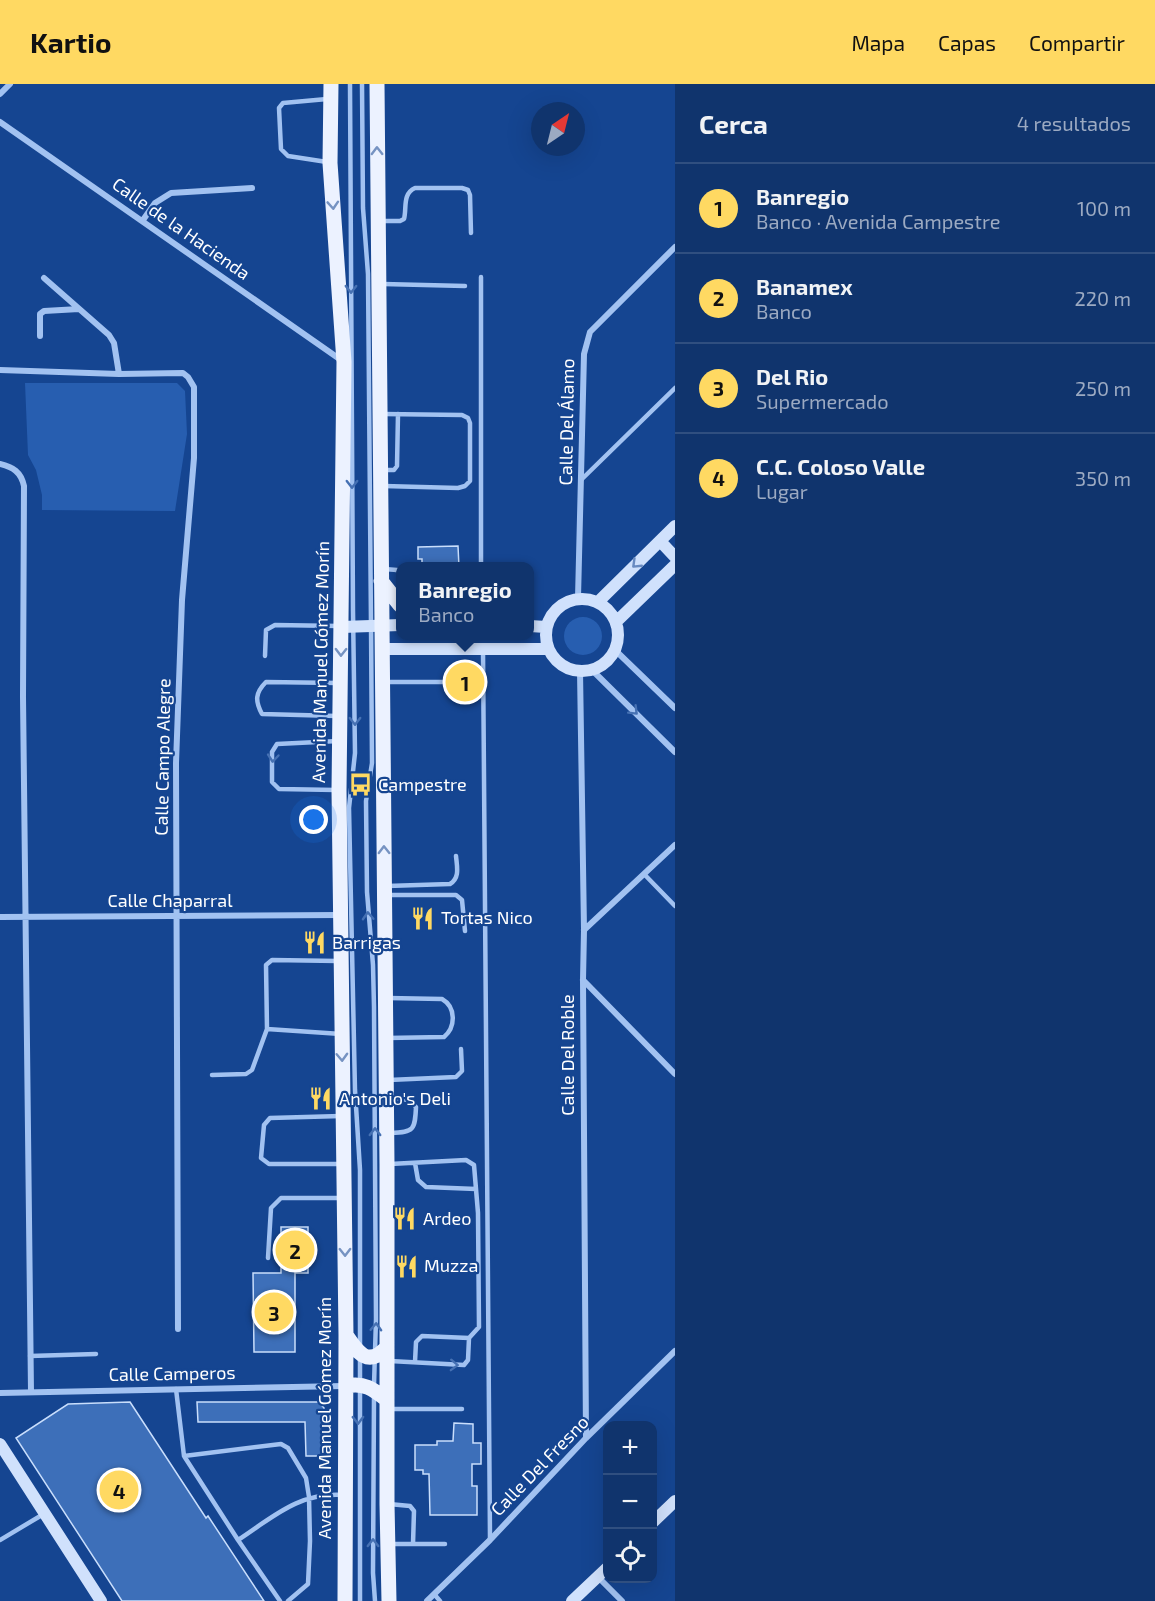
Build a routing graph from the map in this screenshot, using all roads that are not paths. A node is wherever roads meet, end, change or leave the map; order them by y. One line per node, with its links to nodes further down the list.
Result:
1 (10, 84): 7 (street)
2 (350, 84): 44 (lane, one-way to 44)
3 (362, 84): 42 (lane)
4 (372, 84): 6 (main road)
5 (330, 91): 9 (main road, Avenida Manuel Gómez Morín); 9 (lane)
6 (377, 92): 12 (main road, one-way to 6)
7 (0, 94)
8 (0, 122): 11 (street, Calle de la Hacienda)
9 (330, 163): 21 (main road, Avenida Manuel Gómez Morín, one-way to 21)
10 (252, 188): 11 (street)
11 (143, 220): 21 (street, Calle de la Hacienda)
12 (378, 221): 13 (lane); 17 (main road)
13 (471, 233)
14 (675, 247): 29 (street, Calle Del Álamo)
15 (481, 277): 34 (lane)
16 (44, 278): 19 (street)
17 (380, 284): 18 (lane); 25 (main road)
18 (465, 286)
19 (80, 309): 20 (street); 23 (street)
20 (40, 336)
21 (344, 362): 44 (main road, Avenida Manuel Gómez Morín)
22 (0, 370): 23 (street, Calle Campo Alegre)
23 (119, 374): 68 (street, Calle Campo Alegre)
24 (675, 388): 29 (lane)
25 (381, 414): 26 (lane); 28 (main road)
26 (398, 414): 28 (lane); 30 (lane)
27 (0, 464): 67 (street)
28 (381, 470): 30 (main road)
29 (581, 480): 38 (street, Calle Del Álamo)
30 (381, 486): 37 (main road)
31 (675, 526): 32 (street)
32 (660, 541): 33 (street); 40 (street, one-way to 40)
33 (675, 557)
34 (481, 562)
35 (675, 565): 41 (street)
36 (396, 570): 37 (lane)
37 (381, 575): 39 (main road); 42 (main road)
38 (578, 598): 40 (street); 46 (street)
39 (396, 599)
40 (598, 602): 41 (street)
41 (616, 622): 50 (street)
42 (377, 625): 43 (street); 44 (street); 48 (main road); 96 (lane, one-way to 42)
43 (396, 625)
44 (347, 626): 51 (lane); 55 (main road, Avenida Manuel Gómez Morín, one-way to 55); 96 (lane, one-way to 96)
45 (534, 626): 46 (street)
46 (546, 627): 49 (street)
47 (483, 648): 48 (street); 49 (street); 117 (lane)
48 (382, 649): 53 (main road)
49 (548, 649): 52 (street)
50 (615, 650): 52 (street); 56 (street)
51 (266, 657)
52 (586, 671): 59 (street, one-way to 59); 70 (street, Calle Del Roble)
53 (382, 682): 54 (lane); 64 (main road, one-way to 53)
54 (443, 682)
55 (341, 683): 57 (main road, Avenida Manuel Gómez Morín); 57 (lane)
56 (675, 707)
57 (341, 716): 58 (main road, Avenida Manuel Gómez Morín)
58 (341, 741): 60 (main road, Avenida Manuel Gómez Morín); 60 (lane, one-way to 60)
59 (675, 752)
60 (339, 790): 66 (main road, Avenida Manuel Gómez Morín)
61 (675, 844): 63 (street)
62 (456, 856): 64 (lane)
63 (644, 874): 65 (lane); 70 (street)
64 (385, 890): 71 (lane); 74 (main road)
65 (675, 906)
66 (340, 915): 68 (street, Calle Chaparral); 72 (main road, Avenida Manuel Gómez Morín)
67 (26, 916): 68 (street, Calle Chaparral); 69 (street, Calle Chaparral); 97 (street)
68 (176, 916): 91 (street, Calle Campo Alegre)
69 (0, 917)
70 (584, 930): 73 (street, Calle Del Roble)
71 (465, 931)
72 (341, 961): 75 (lane); 76 (main road, Avenida Manuel Gómez Morín)
73 (583, 980): 79 (street); 106 (street, Calle Del Roble)
74 (386, 998): 77 (main road); 77 (lane)
75 (267, 1029): 76 (lane); 80 (lane)
76 (341, 1034): 83 (main road, Avenida Manuel Gómez Morín, one-way to 83)
77 (386, 1038): 81 (main road)
78 (460, 1049): 81 (lane)
79 (675, 1074)
80 (212, 1075)
81 (386, 1080): 82 (main road)
82 (386, 1098): 84 (main road); 84 (lane)
83 (344, 1116): 86 (main road, Avenida Manuel Gómez Morín); 86 (lane)
84 (387, 1133): 87 (main road)
85 (415, 1163): 87 (lane); 88 (lane); 88 (lane)
86 (344, 1164): 89 (main road, Avenida Manuel Gómez Morín)
87 (387, 1164): 96 (main road)
88 (476, 1189): 93 (lane)
89 (344, 1198): 90 (lane); 92 (main road, Avenida Manuel Gómez Morín, one-way to 92)
90 (268, 1258)
91 (178, 1329)
92 (346, 1335): 96 (main road); 99 (main road, Avenida Manuel Gómez Morín)
93 (469, 1338): 98 (lane); 98 (lane, one-way to 93)
94 (675, 1351): 106 (street, Calle Del Fresno)
95 (96, 1354): 97 (lane)
96 (377, 1354): 98 (lane); 99 (lane); 101 (lane); 104 (main road)
97 (30, 1356): 102 (street)
98 (415, 1362)
99 (352, 1385): 100 (street, Calle Camperos); 101 (main road); 109 (main road, Avenida Manuel Gómez Morín); 128 (lane, one-way to 128)
100 (176, 1389): 102 (street, Calle Camperos); 108 (lane)
101 (374, 1389): 104 (main road); 129 (lane, one-way to 101)
102 (31, 1392): 103 (street, Calle Camperos)
103 (0, 1393)
104 (387, 1405): 105 (lane); 112 (main road)
105 (462, 1409)
106 (586, 1438): 117 (street, Calle Del Fresno)
107 (0, 1444): 113 (street)
108 (184, 1456): 110 (lane); 116 (lane)
109 (344, 1495): 110 (lane); 127 (main road, Avenida Manuel Gómez Morín)
110 (309, 1497): 116 (lane); 126 (lane)
111 (675, 1501): 114 (street)
112 (387, 1504): 118 (main road); 119 (lane)
113 (45, 1513): 115 (lane); 124 (street)
114 (657, 1517)
115 (0, 1540)
116 (238, 1540): 125 (lane)
117 (490, 1540): 123 (street, Calle Del Fresno)
118 (387, 1544): 119 (lane); 130 (main road)
119 (413, 1544): 120 (lane)
120 (445, 1544)
121 (603, 1572): 122 (street)
122 (598, 1576): 133 (street); 134 (street)
123 (434, 1594): 131 (street, Calle Del Fresno); 132 (lane)
124 (101, 1601)
125 (280, 1601)
126 (288, 1601)
127 (345, 1601)
128 (360, 1601)
129 (375, 1601)
130 (389, 1601)
131 (427, 1601)
132 (440, 1601)
133 (572, 1601)
134 (622, 1601)

